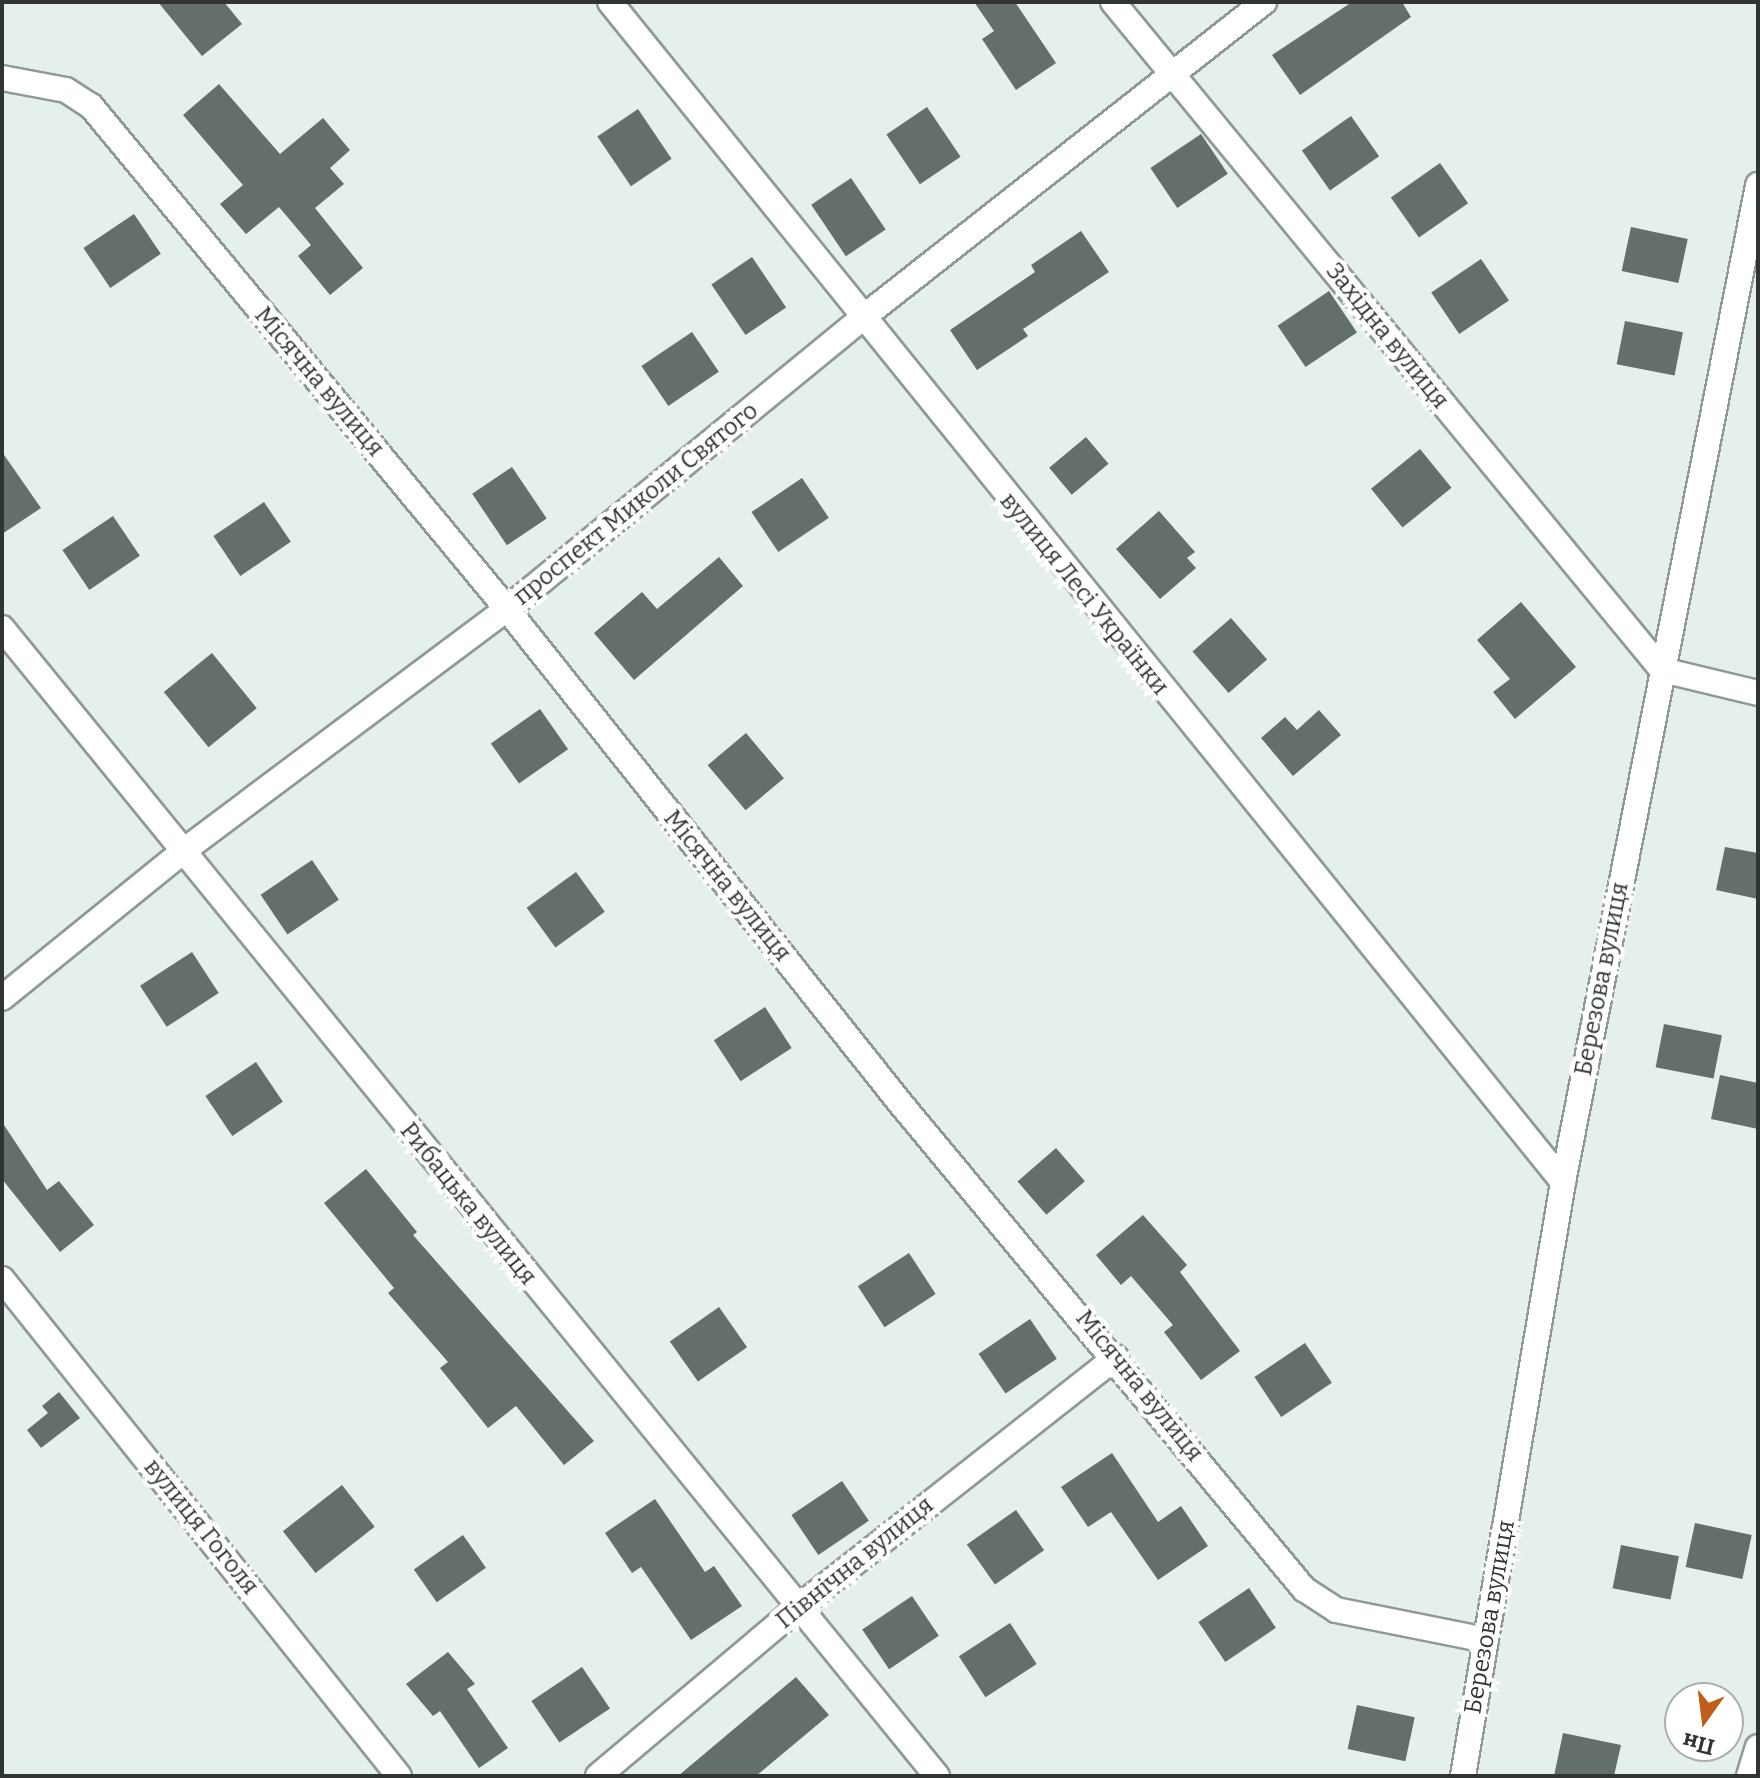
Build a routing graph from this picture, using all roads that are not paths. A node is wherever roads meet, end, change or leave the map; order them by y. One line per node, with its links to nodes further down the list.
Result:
1 (610, 2): 7 (street, вулиця Лесі Українки)
2 (1113, 2): 4 (street, Західна вулиця)
3 (1264, 2): 4 (street, проспект Миколи Святого)
4 (1172, 76): 7 (street, проспект Миколи Святого); 10 (street, Західна вулиця)
5 (2, 78): 8 (street, Місячна вулиця)
6 (1758, 185): 10 (street, Березова вулиця)
7 (861, 319): 8 (street, проспект Миколи Святого); 14 (street, вулиця Лесі Українки)
8 (507, 609): 12 (street, проспект Миколи Святого); 16 (street, Місячна вулиця)
9 (2, 628): 12 (street, Рибацька вулиця)
10 (1662, 670): 11 (street); 14 (street, Березова вулиця)
11 (1758, 693)
12 (182, 852): 13 (street, проспект Миколи Святого); 17 (street, Рибацька вулиця)
13 (2, 998)
14 (1563, 1182): 18 (street, Березова вулиця)
15 (2, 1279): 20 (street, вулиця Гоголя)
16 (1116, 1357): 17 (street, Північна вулиця); 18 (street, Місячна вулиця)
17 (796, 1609): 21 (street, Північна вулиця); 22 (street, Рибацька вулиця)
18 (1486, 1640): 23 (street, Березова вулиця)
19 (1758, 1747): 24 (street)
20 (399, 1776)
21 (598, 1776)
22 (937, 1776)
23 (1463, 1776)
24 (1749, 1776)

